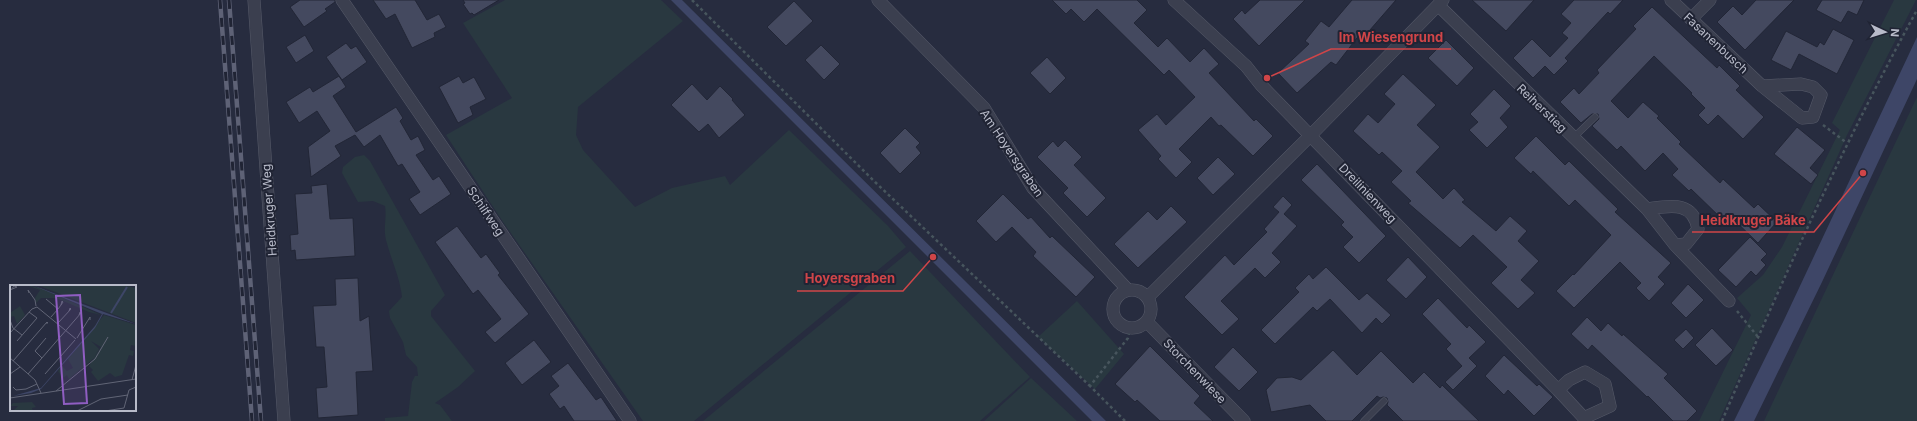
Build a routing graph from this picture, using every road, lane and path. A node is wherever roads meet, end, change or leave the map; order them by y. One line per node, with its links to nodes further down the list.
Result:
1 (254, 0): 29 (street, Heidkruger Weg)
2 (342, 0): 30 (street, Schilfweg)
3 (692, 0): 25 (path)
4 (878, 0): 19 (street, Am Hoyersgraben)
5 (1174, 0): 14 (street, Dreilinienweg)
6 (1671, 0): 10 (street, Fasanenbusch)
7 (1710, 0): 10 (street)
8 (1441, 2): 14 (street); 15 (street, Reiherstieg)
9 (1917, 10): 16 (path)
10 (1690, 19): 11 (street, Fasanenbusch)
11 (1762, 86): 13 (street, Fasanenbusch); 13 (street)
12 (1595, 117): 15 (lane)
13 (1813, 117): 16 (path)
14 (1311, 135): 20 (street); 26 (street, Dreilinienweg)
15 (1573, 138): 17 (street, Reiherstieg)
16 (1847, 143): 24 (path)
17 (1647, 209): 18 (street, Reiherstieg); 18 (street)
18 (1674, 245): 21 (street, Reiherstieg)
19 (1128, 290): 20 (street); 23 (street)
20 (1148, 297): 22 (street)
21 (1729, 302): 24 (path)
22 (1147, 322): 23 (street); 32 (street, Storchenwiese)
23 (1130, 328): 25 (path)
24 (1758, 336): 34 (path)
25 (1090, 386): 31 (path)
26 (1558, 390): 28 (street, Dreilinienweg); 28 (street, Dreilinienweg)
27 (1384, 401): 33 (lane)
28 (1585, 420)
29 (284, 421)
30 (630, 421)
31 (1125, 421)
32 (1244, 421)
33 (1364, 421)
34 (1722, 421)

